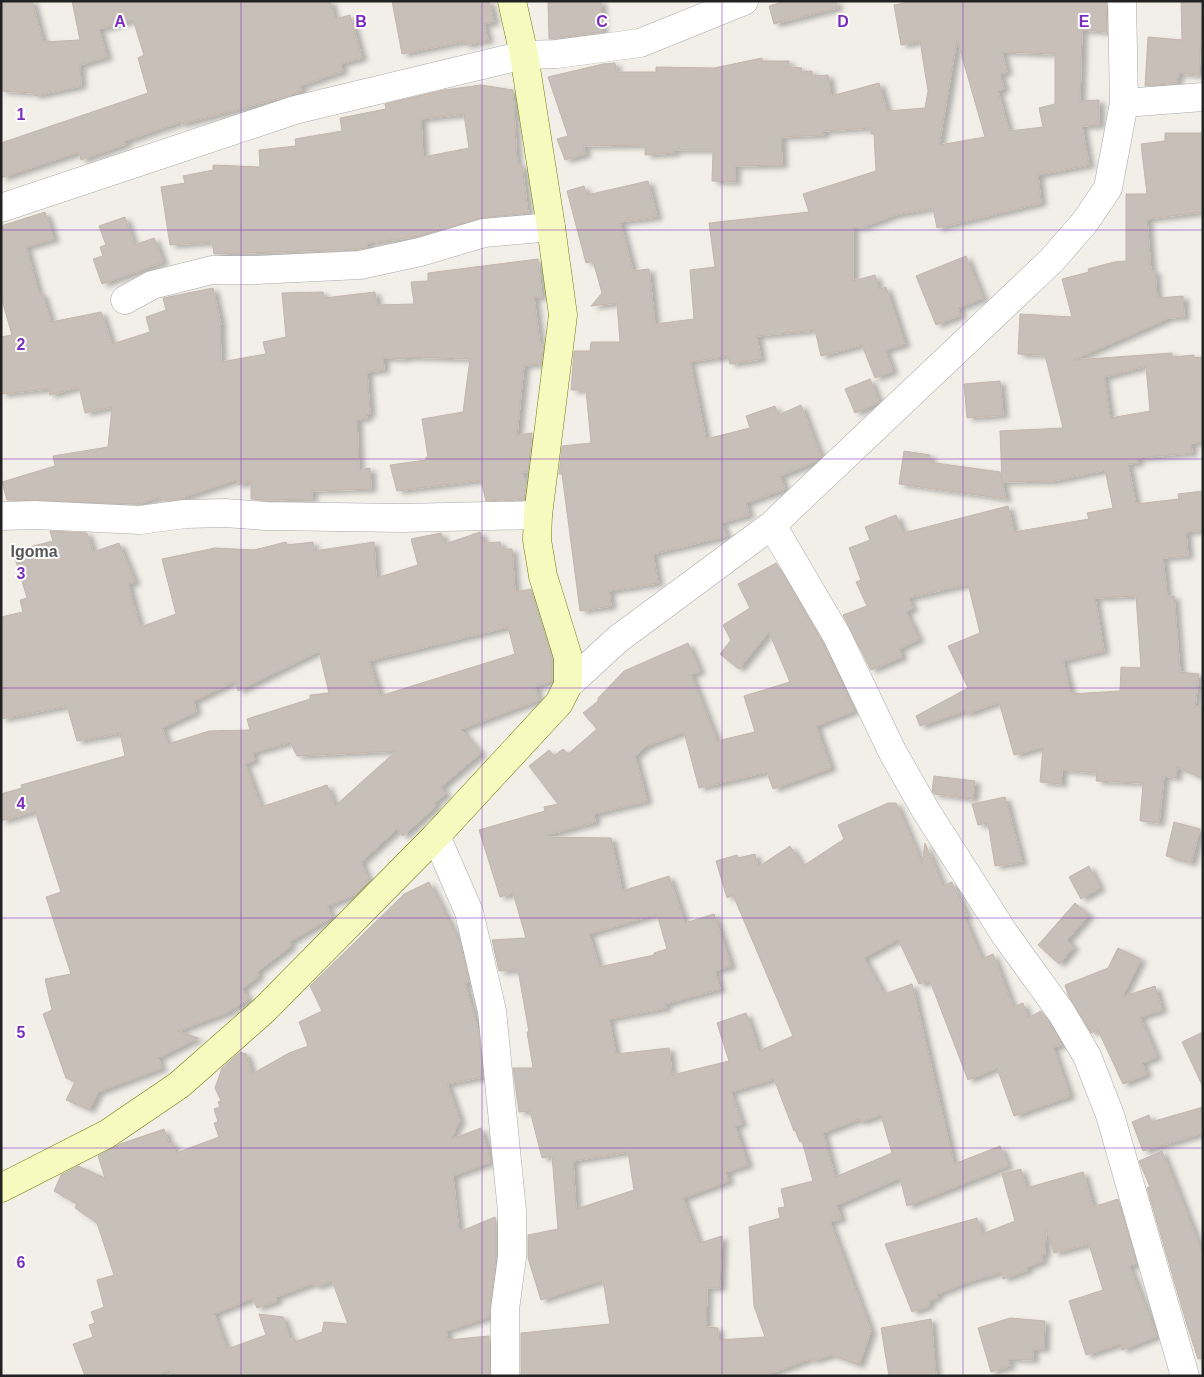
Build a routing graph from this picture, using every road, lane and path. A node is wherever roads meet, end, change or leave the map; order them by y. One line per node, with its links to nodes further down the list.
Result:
1 (512, 1): 4 (main road)
2 (744, 1): 4 (street)
3 (1122, 1): 6 (street)
4 (524, 55): 7 (street); 8 (main road)
5 (1203, 97): 6 (street)
6 (1124, 103): 12 (street)
7 (1, 208)
8 (552, 227): 9 (street); 10 (main road)
9 (125, 300)
10 (538, 515): 11 (street); 13 (main road)
11 (1, 516)
12 (772, 525): 13 (street); 17 (street)
13 (568, 685): 14 (main road)
14 (436, 836): 15 (main road); 16 (street)
15 (1, 1188)
16 (505, 1376)
17 (1185, 1376)

